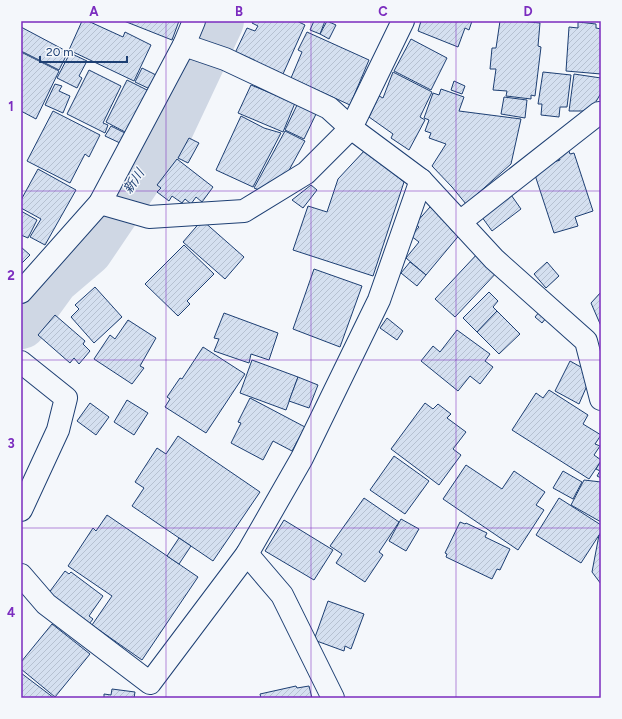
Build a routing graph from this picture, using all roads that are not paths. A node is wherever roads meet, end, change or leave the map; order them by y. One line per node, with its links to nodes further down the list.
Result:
1 (194, 21): 3 (street)
2 (403, 21): 5 (street)
3 (184, 45): 5 (street); 7 (street)
4 (601, 113): 8 (street)
5 (351, 128): 6 (street); 7 (street)
6 (421, 180): 8 (street); 13 (street)
7 (100, 203): 9 (street)
8 (460, 222): 11 (street)
9 (21, 292)
10 (21, 362): 12 (street)
11 (601, 399)
12 (21, 510)
13 (247, 554): 14 (street); 15 (street)
14 (21, 575)
15 (333, 698)

